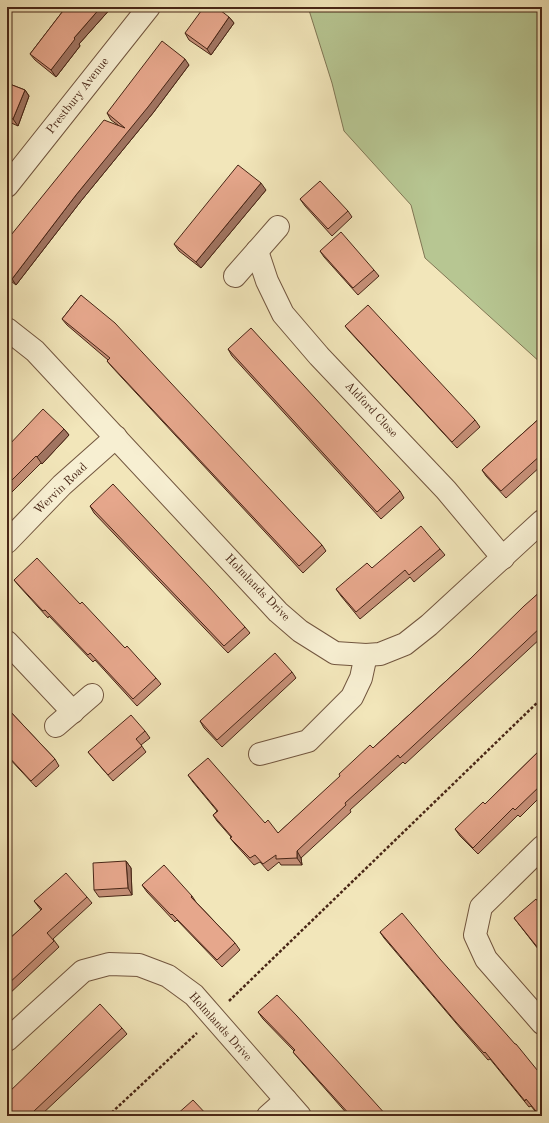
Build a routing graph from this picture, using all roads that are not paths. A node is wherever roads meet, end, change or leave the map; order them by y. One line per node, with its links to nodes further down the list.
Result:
1 (149, 7): 2 (street, Prestbury Avenue)
2 (7, 186)
3 (278, 227): 4 (street)
4 (257, 251): 5 (street); 10 (street, Aldford Close)
5 (235, 276)
6 (7, 330): 7 (street, Holmlands Drive)
7 (116, 437): 9 (street, Wervin Road); 12 (street, Holmlands Drive)
8 (542, 521): 10 (street, Holmlands Drive)
9 (7, 542)
10 (503, 558): 12 (street, Holmlands Drive)
11 (7, 642): 14 (street)
12 (366, 655): 16 (street)
13 (92, 695): 14 (street)
14 (73, 712): 15 (street)
15 (56, 726)
16 (260, 754)
17 (542, 847): 18 (street)
18 (542, 1023)
19 (7, 1040): 20 (street, Holmlands Drive)
20 (286, 1100): 21 (street); 22 (street, Holmlands Drive)
21 (268, 1116)
22 (300, 1116)

